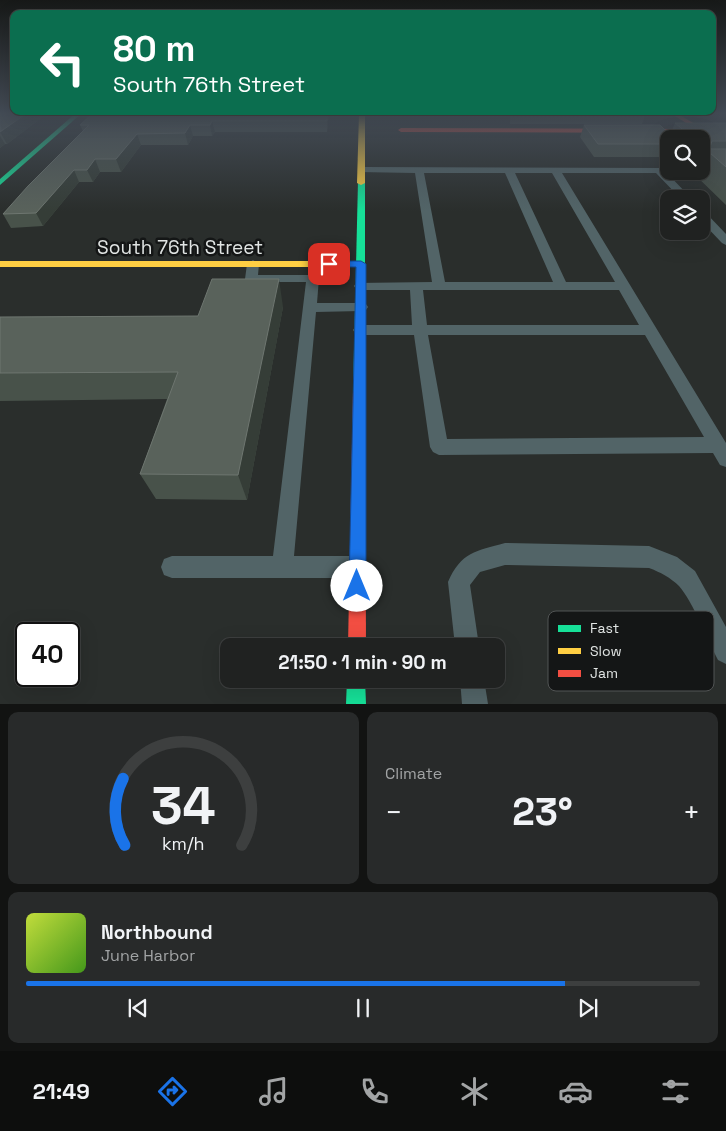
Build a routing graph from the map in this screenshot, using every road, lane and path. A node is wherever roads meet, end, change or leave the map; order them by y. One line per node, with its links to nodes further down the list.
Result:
1 (41, 146): 8 (street)
2 (362, 146): 4 (street)
3 (660, 169): 7 (lane)
4 (362, 170): 5 (lane); 13 (street)
5 (419, 170): 6 (lane); 17 (lane)
6 (508, 170): 7 (lane); 18 (lane)
7 (554, 170): 19 (lane)
8 (0, 183)
9 (710, 224): 10 (lane)
10 (726, 241)
11 (0, 264): 12 (street, South 76th Street)
12 (253, 264): 14 (lane)
13 (361, 264): 14 (street); 15 (street)
14 (313, 271): 21 (lane)
15 (361, 286): 16 (lane); 20 (street)
16 (416, 286): 17 (lane); 23 (lane)
17 (439, 286): 18 (lane)
18 (561, 286): 19 (lane)
19 (623, 286): 24 (lane)
20 (361, 307): 21 (lane); 22 (street)
21 (310, 308): 27 (lane)
22 (360, 330): 23 (lane); 28 (street)
23 (420, 330): 24 (lane); 25 (lane)
24 (649, 330): 25 (lane)
25 (722, 452)
26 (172, 567): 27 (lane)
27 (282, 567): 28 (lane)
28 (357, 567): 31 (street)
29 (706, 611): 32 (lane)
30 (714, 627): 33 (lane)
31 (357, 638)
32 (466, 638)
33 (726, 652)
34 (356, 688): 36 (street)
35 (473, 688): 37 (lane)
36 (356, 704)
37 (475, 704)

